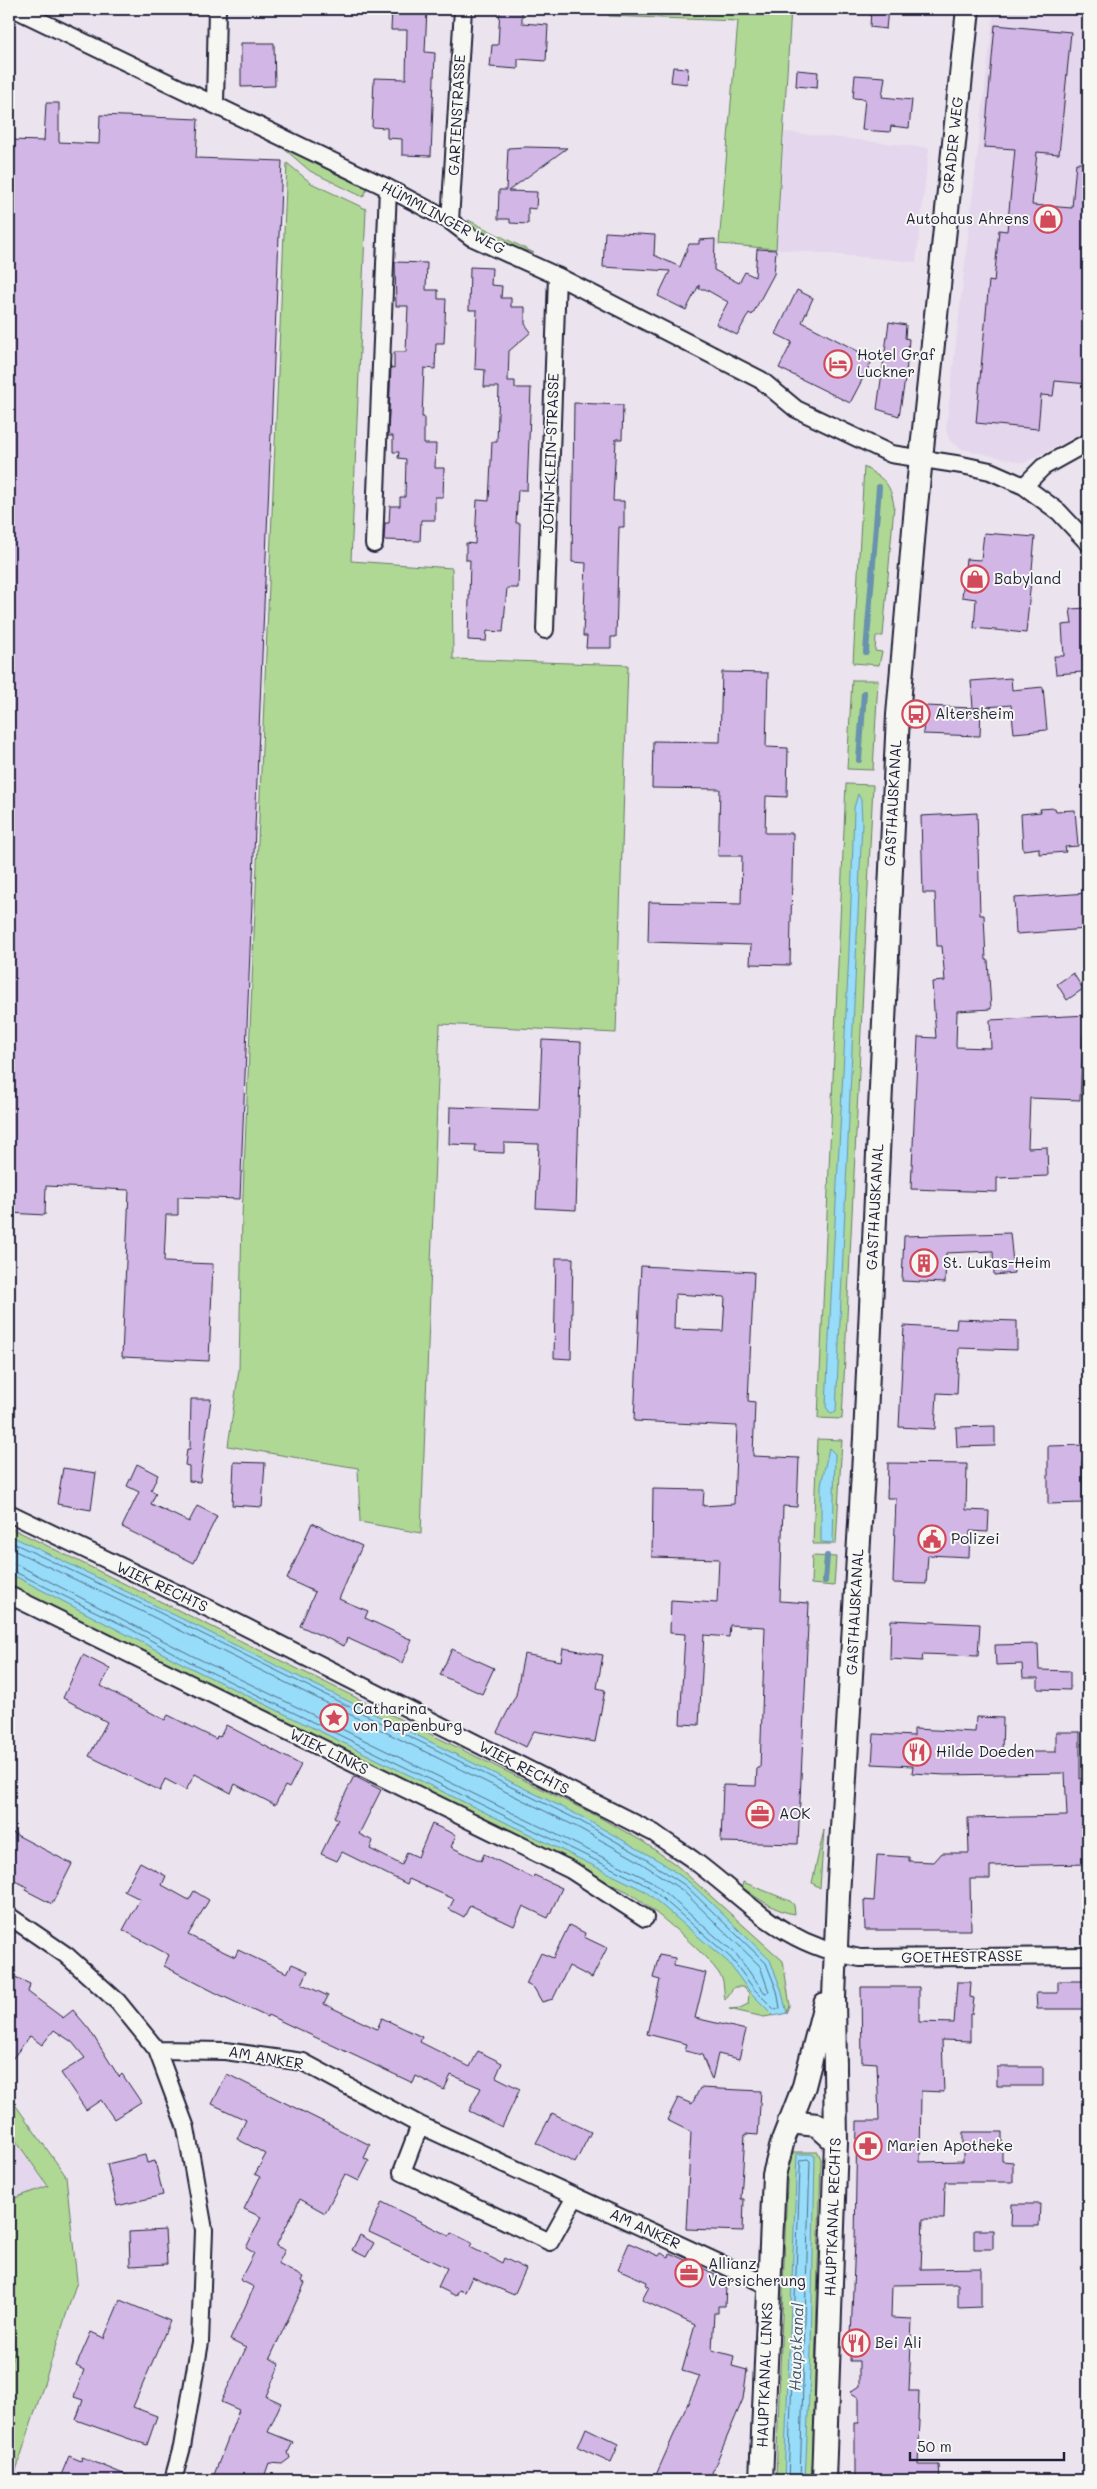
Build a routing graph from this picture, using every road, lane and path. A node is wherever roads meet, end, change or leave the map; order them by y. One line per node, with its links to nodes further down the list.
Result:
1 (15, 9): 5 (street, HÜMMLINGER WEG)
2 (217, 9): 5 (street)
3 (463, 9): 7 (street, GARTENSTRASSE)
4 (968, 9): 10 (street, GRADER WEG)
5 (215, 104): 6 (street, HÜMMLINGER WEG)
6 (388, 188): 7 (street, HÜMMLINGER WEG); 13 (street)
7 (450, 221): 8 (street, HÜMMLINGER WEG)
8 (557, 276): 10 (street, HÜMMLINGER WEG); 14 (street, JOHN-KLEIN-STRASSE)
9 (1088, 442): 11 (street)
10 (920, 460): 11 (street, HÜMMLINGER WEG); 19 (street, GASTHAUSKANAL)
11 (1024, 486): 12 (street, HÜMMLINGER WEG)
12 (1088, 543)
13 (374, 544)
14 (545, 630)
15 (9, 1513): 19 (street, WIEK RECHTS)
16 (9, 1595): 18 (street, WIEK LINKS)
17 (9, 1916): 21 (street)
18 (645, 1918)
19 (836, 1954): 20 (street, GOETHESTRASSE); 22 (street, HAUPTKANAL LINKS); 24 (street, HAUPTKANAL RECHTS)
20 (1088, 1956)
21 (157, 2050): 23 (street, AM ANKER); 27 (street)
22 (789, 2122): 24 (street); 26 (street, HAUPTKANAL LINKS)
23 (420, 2125): 25 (street, AM ANKER); 25 (street)
24 (836, 2142): 29 (street, HAUPTKANAL RECHTS)
25 (575, 2197): 26 (street, AM ANKER)
26 (769, 2286): 28 (street, HAUPTKANAL LINKS)
27 (173, 2480)
28 (761, 2480)
29 (824, 2480)

